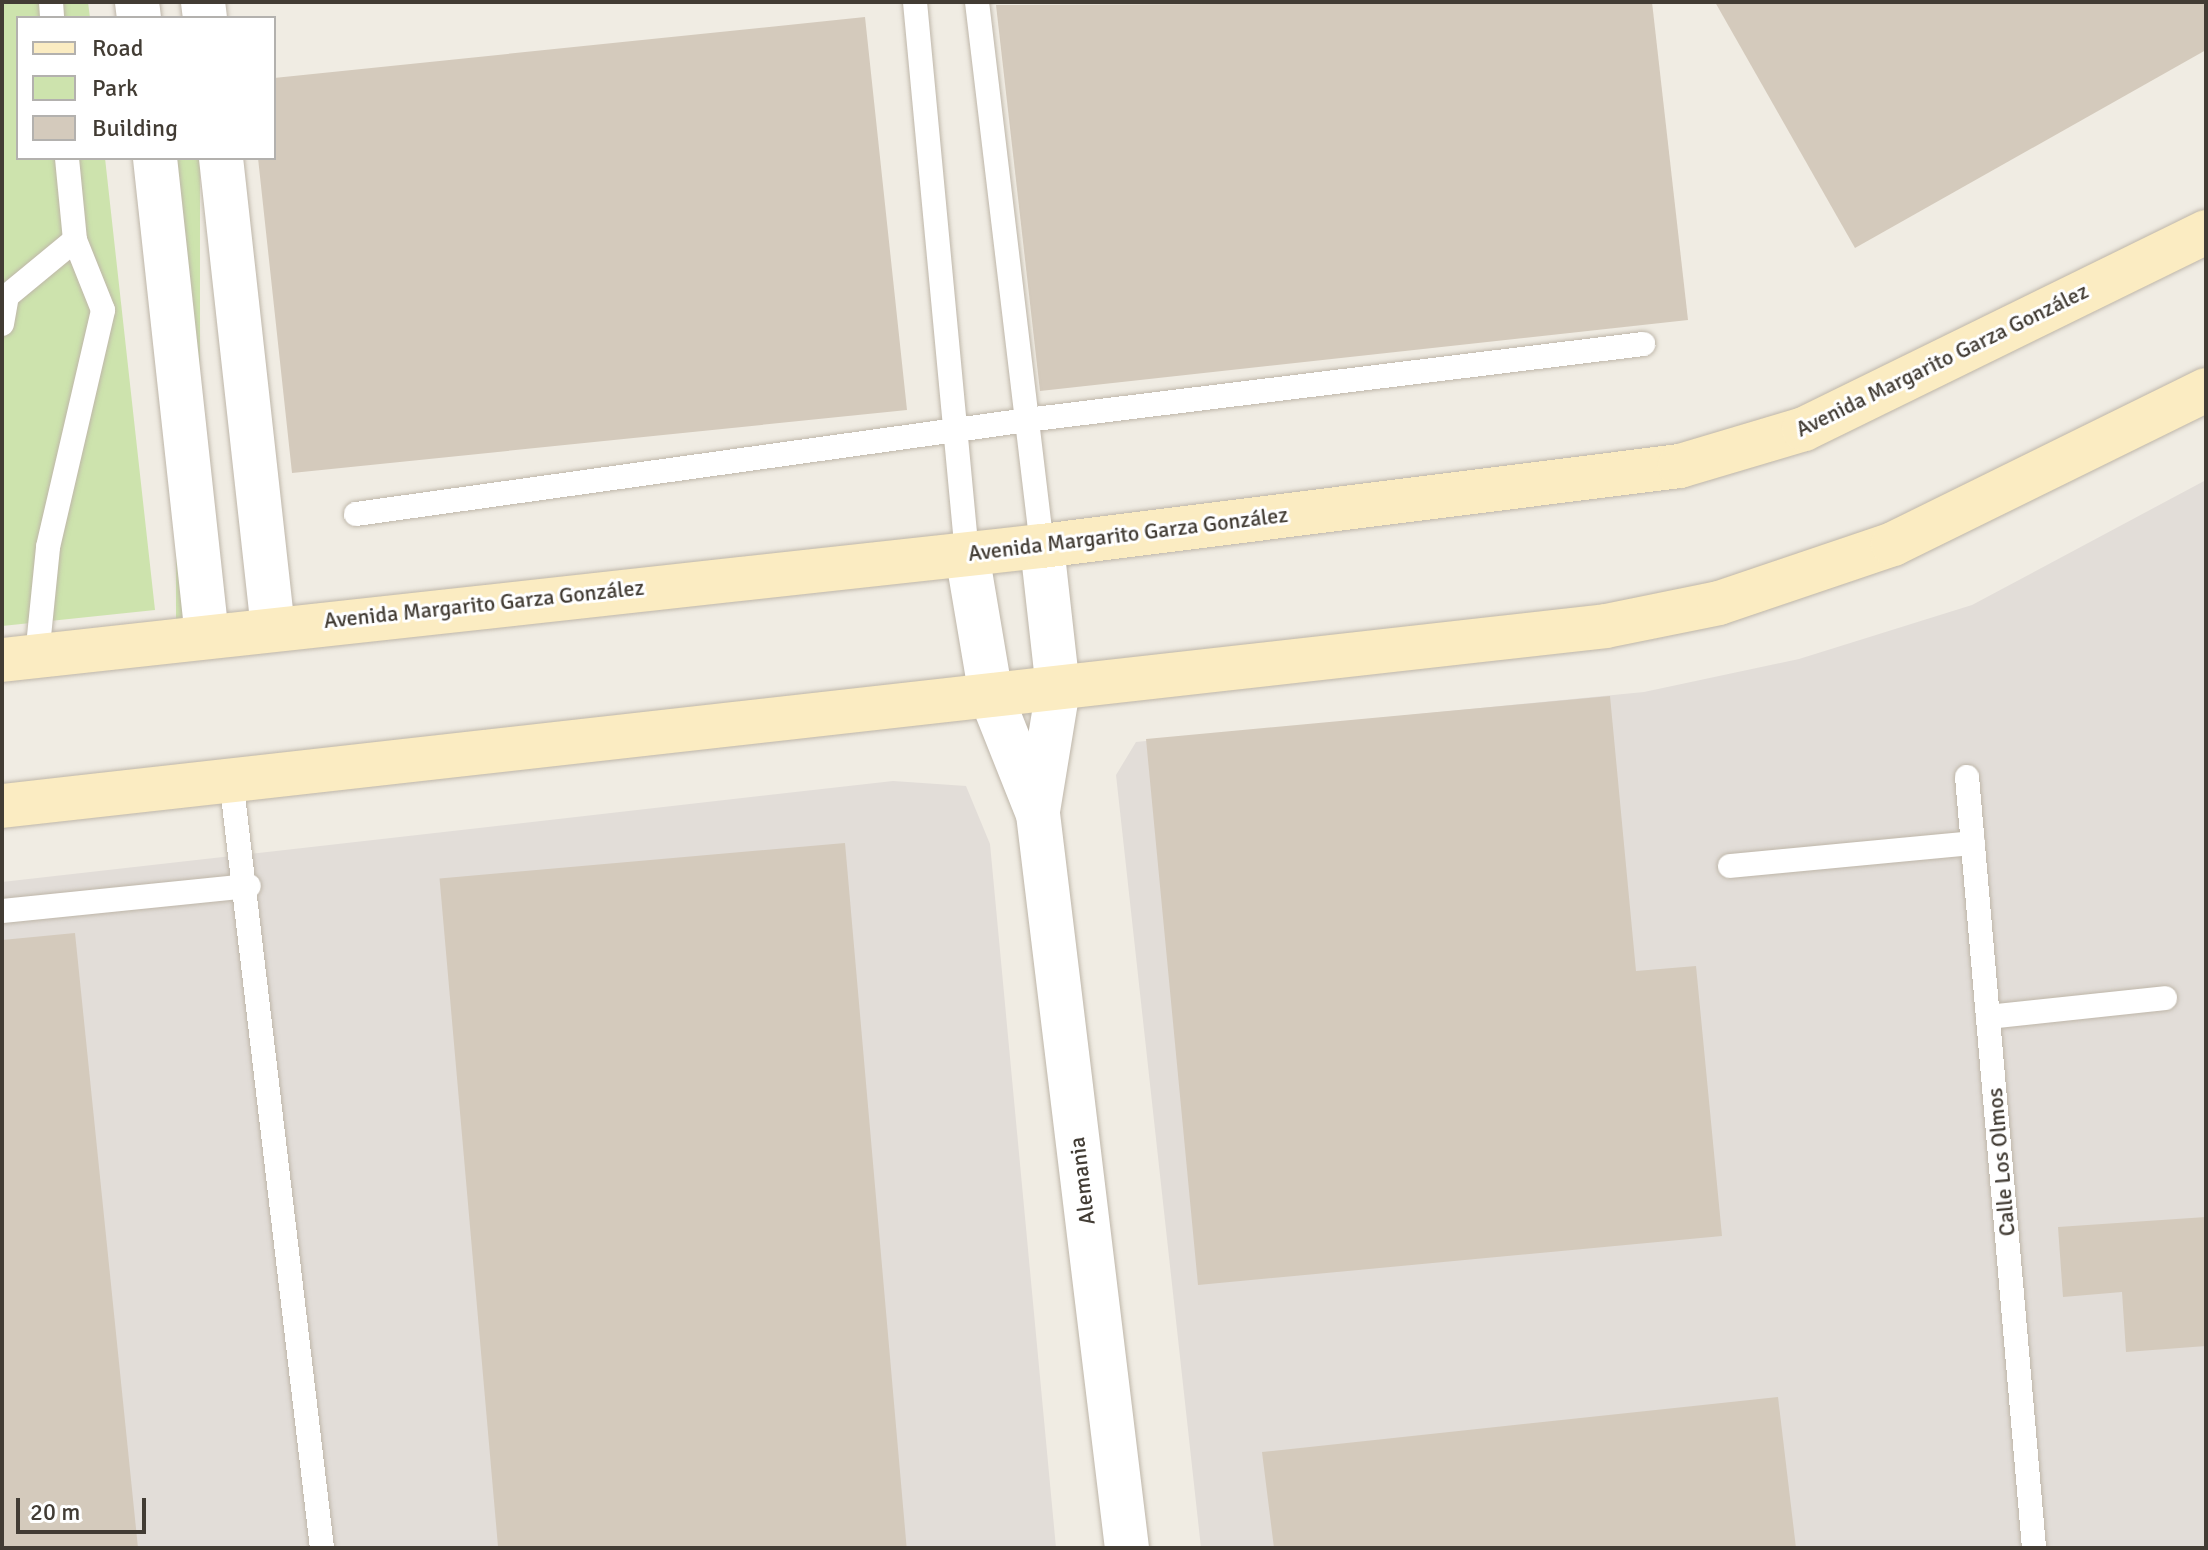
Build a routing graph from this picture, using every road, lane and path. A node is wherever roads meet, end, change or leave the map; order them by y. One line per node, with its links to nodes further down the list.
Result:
1 (915, 2): 12 (lane)
2 (977, 2): 11 (lane)
3 (67, 160): 7 (lane)
4 (155, 160): 17 (street)
5 (221, 160): 16 (street)
6 (2206, 232): 14 (main road, Avenida Margarito Garza González)
7 (75, 240): 8 (lane); 18 (lane)
8 (2, 324)
9 (1643, 344): 11 (lane)
10 (2206, 390): 19 (main road)
11 (1027, 420): 12 (lane); 14 (lane)
12 (955, 430): 13 (lane); 15 (lane)
13 (356, 514)
14 (1042, 546): 15 (main road, Avenida Margarito Garza González); 19 (street, Alemania)
15 (967, 554): 16 (main road, Avenida Margarito Garza González); 20 (street, Alemania)
16 (273, 626): 17 (main road, Avenida Margarito Garza González)
17 (207, 636): 18 (main road, Avenida Margarito Garza González)
18 (20, 658)
19 (1058, 689): 20 (main road); 24 (street, Alemania)
20 (991, 696): 22 (main road); 24 (street, Alemania)
21 (1967, 777): 25 (lane, Calle Los Olmos)
22 (231, 779): 23 (main road); 27 (lane)
23 (2, 806)
24 (1038, 814): 32 (street, Alemania)
25 (1973, 843): 26 (lane); 30 (lane, Calle Los Olmos)
26 (1730, 866)
27 (249, 886): 28 (lane); 31 (lane)
28 (2, 911)
29 (2165, 998): 30 (lane)
30 (1988, 1017): 33 (lane, Calle Los Olmos)
31 (322, 1548)
32 (1127, 1548)
33 (2034, 1548)

